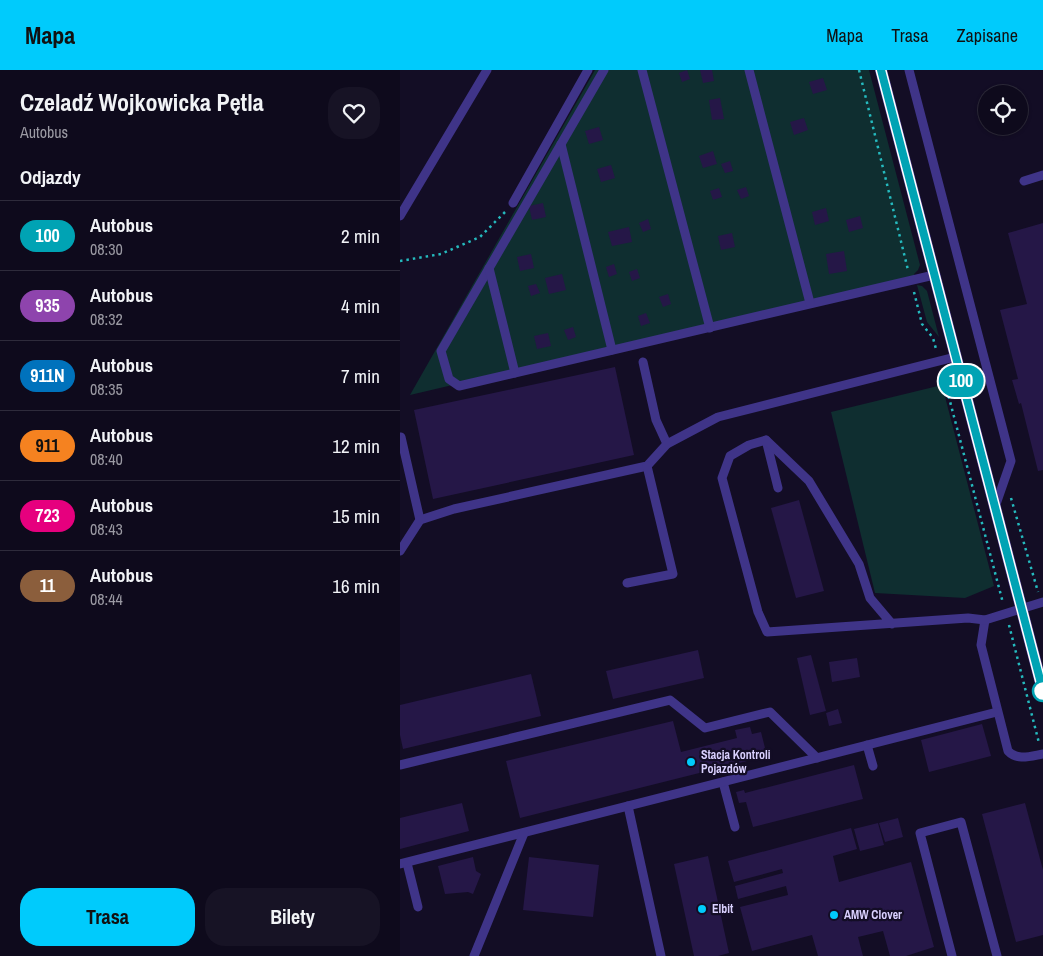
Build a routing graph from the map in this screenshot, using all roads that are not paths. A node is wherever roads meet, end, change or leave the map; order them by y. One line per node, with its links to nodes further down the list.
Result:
1 (487, 70): 12 (lane)
2 (588, 70): 11 (lane)
3 (604, 70): 8 (lane)
4 (642, 70): 16 (lane)
5 (750, 70): 15 (lane)
6 (881, 70): 14 (street)
7 (909, 70): 26 (lane)
8 (561, 144): 13 (lane); 17 (lane)
9 (1043, 175): 10 (lane)
10 (1024, 181)
11 (513, 203)
12 (400, 216)
13 (489, 268): 20 (lane); 20 (lane)
14 (934, 275): 15 (lane); 18 (street)
15 (810, 303): 16 (lane)
16 (710, 328): 17 (lane)
17 (612, 350): 20 (lane)
18 (955, 357): 23 (lane); 26 (street)
19 (643, 362): 23 (lane)
20 (515, 373)
21 (401, 437): 27 (lane)
22 (766, 440): 25 (lane); 33 (lane); 33 (lane)
23 (667, 444): 24 (lane)
24 (647, 466): 27 (lane); 29 (lane)
25 (778, 488)
26 (995, 507): 31 (street)
27 (420, 520): 28 (lane)
28 (400, 551)
29 (627, 583)
30 (1042, 602): 31 (lane)
31 (1021, 610): 32 (lane); 34 (street)
32 (984, 620): 33 (lane); 35 (lane)
33 (892, 624)
34 (1043, 691)
35 (998, 712): 36 (lane); 37 (lane)
36 (867, 745): 38 (lane); 40 (lane)
37 (1042, 754)
38 (817, 758): 39 (lane); 41 (lane)
39 (400, 765)
40 (873, 766)
41 (723, 782): 42 (lane); 43 (lane)
42 (628, 806): 44 (lane); 48 (lane)
43 (735, 827)
44 (524, 833): 45 (lane); 47 (lane)
45 (404, 864): 46 (lane)
46 (418, 907)
47 (474, 956)
48 (661, 956)
49 (952, 956): 50 (lane)
50 (997, 956)

